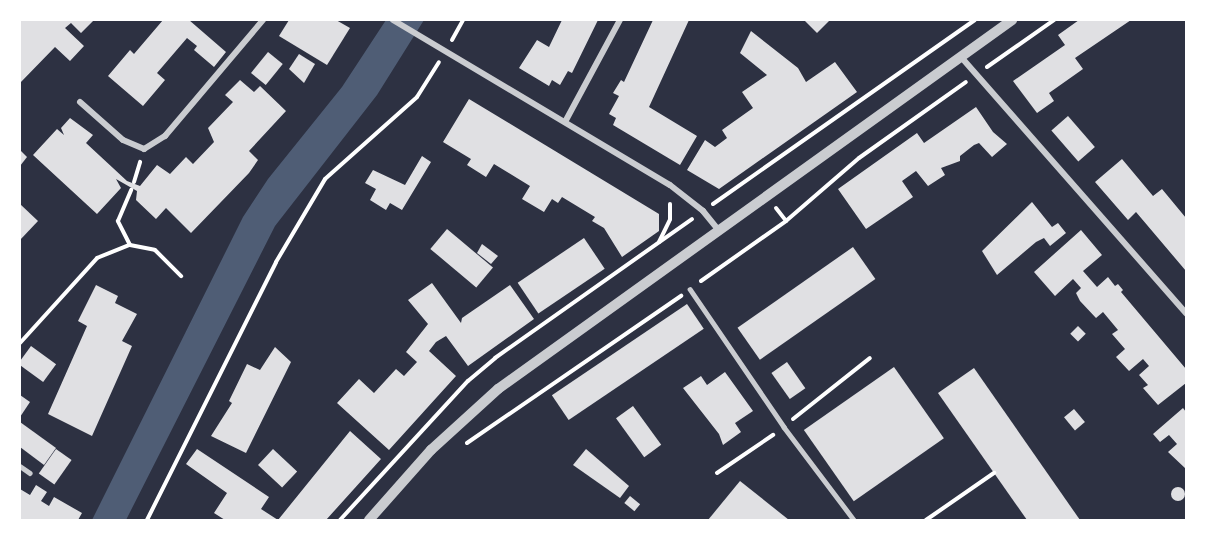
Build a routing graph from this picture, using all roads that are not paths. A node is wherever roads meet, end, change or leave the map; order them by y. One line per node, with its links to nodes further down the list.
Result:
1 (263, 20): 6 (street)
2 (393, 20): 7 (street)
3 (620, 20): 7 (street)
4 (1012, 20): 5 (street)
5 (961, 57): 8 (street); 10 (street)
6 (80, 102)
7 (565, 122): 8 (street)
8 (719, 231): 13 (street)
9 (690, 289): 14 (lane)
10 (1186, 313)
11 (20, 466): 12 (lane)
12 (30, 473)
13 (369, 520)
14 (854, 520)

